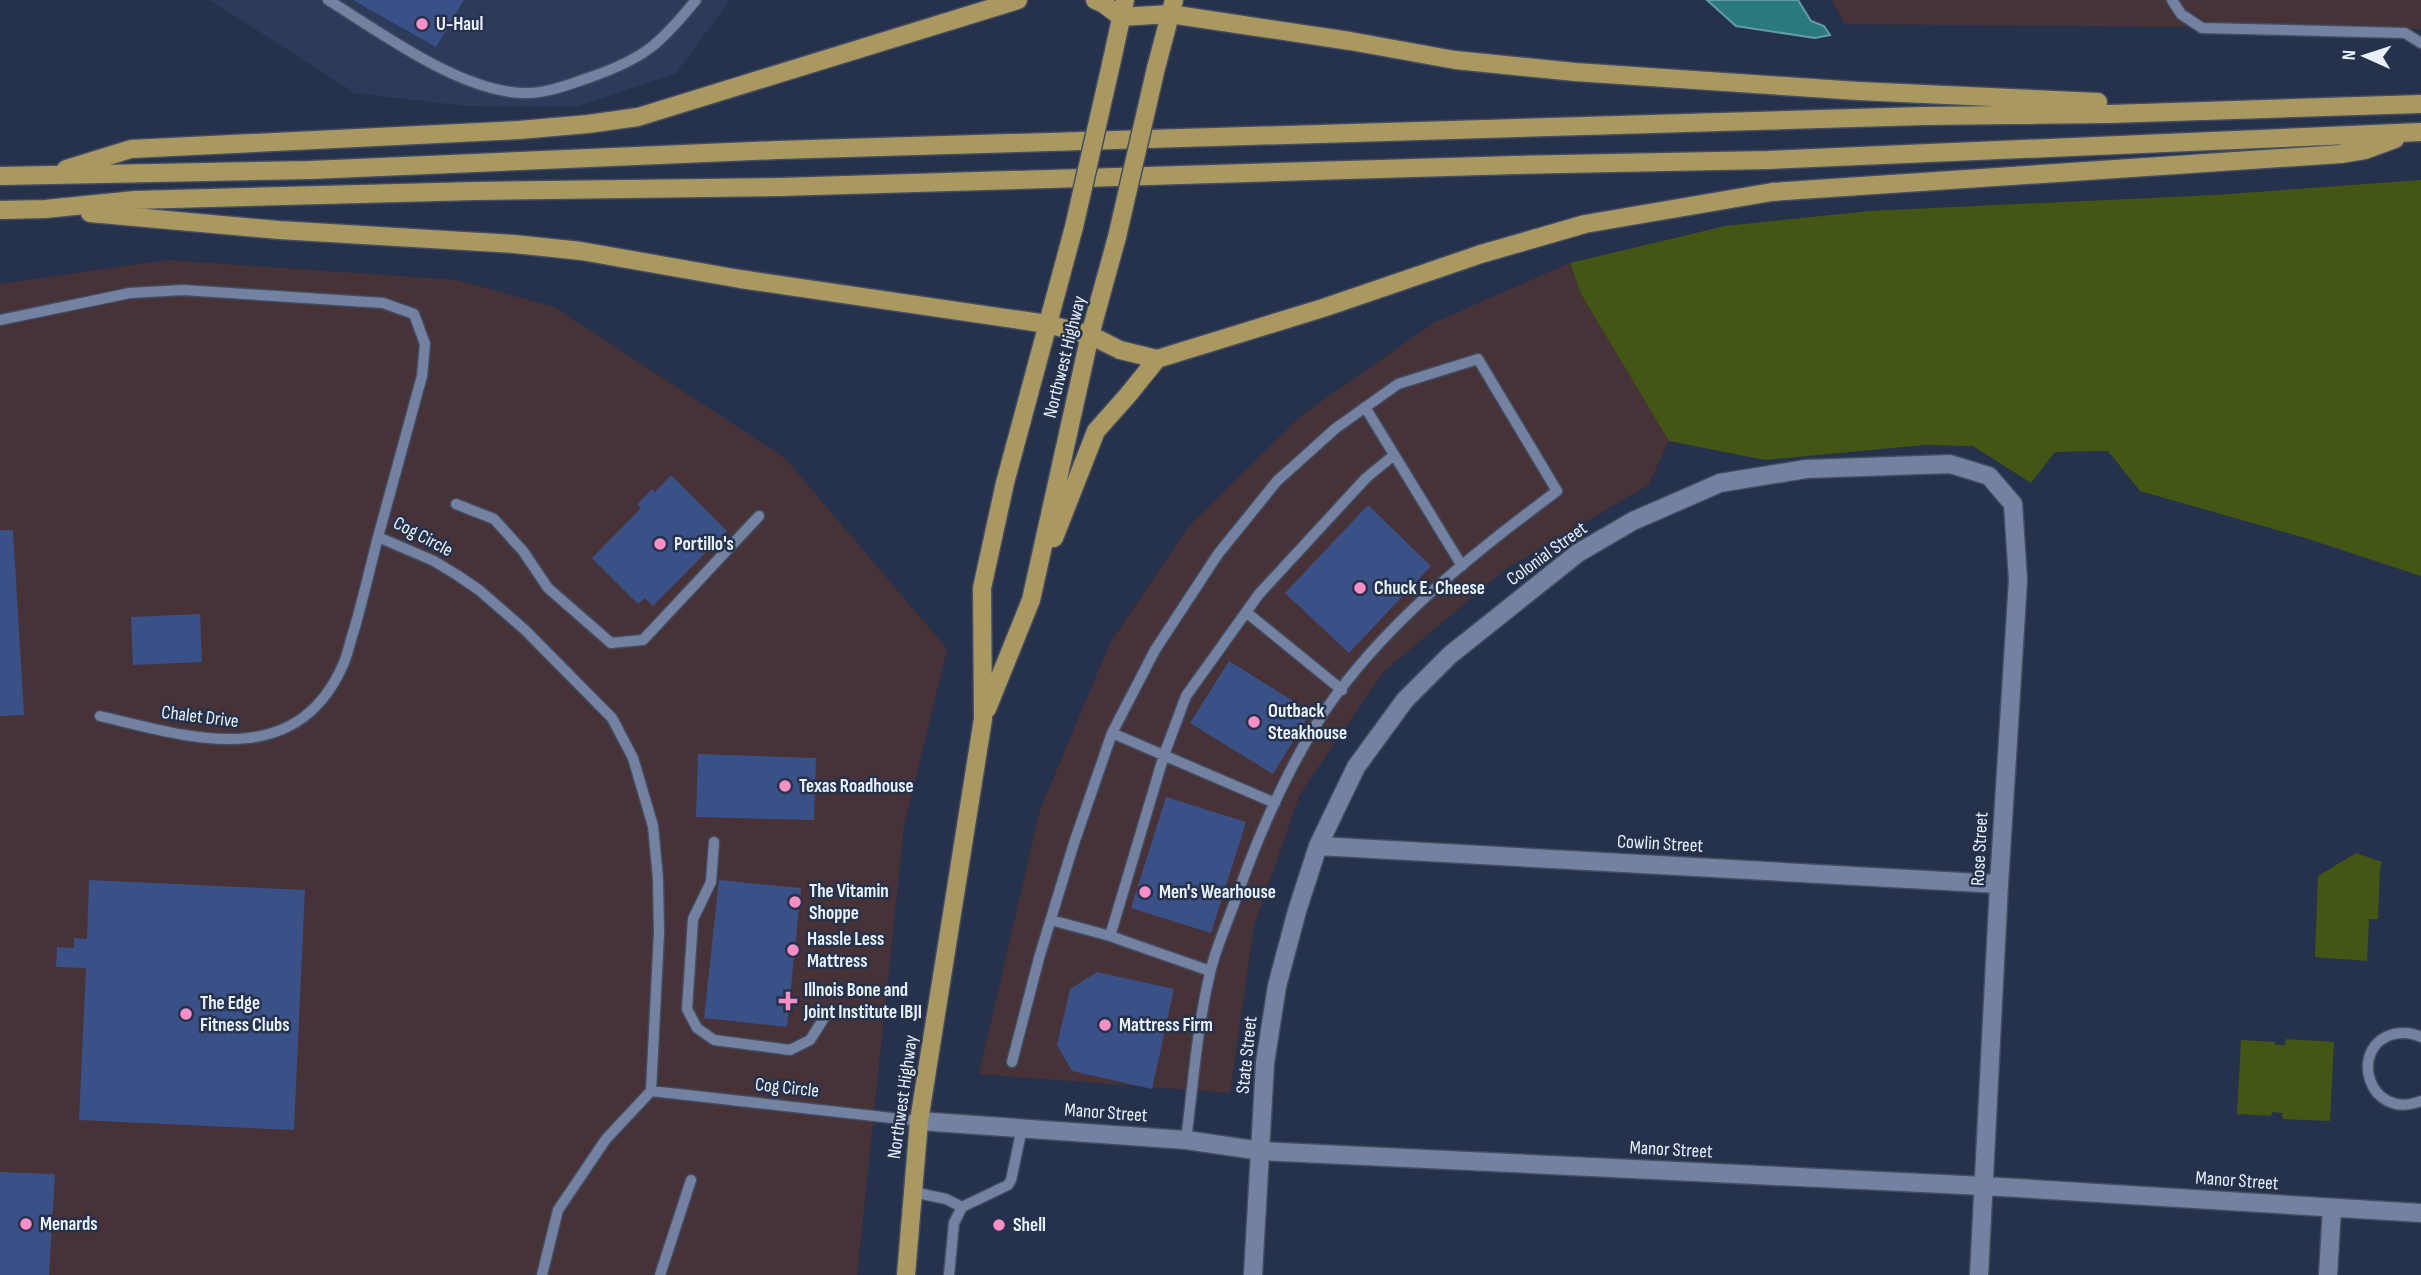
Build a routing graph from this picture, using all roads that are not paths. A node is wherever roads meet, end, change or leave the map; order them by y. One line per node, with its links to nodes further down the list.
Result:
1 (328, 0): 2 (lane)
2 (696, 0)
3 (1018, 0): 12 (main road)
4 (1095, 0): 7 (main road)
5 (2172, 0): 8 (lane)
6 (1172, 7): 7 (main road); 10 (main road); 18 (main road, Northwest Highway, bridge)
7 (1124, 8): 17 (main road, Northwest Highway, bridge)
8 (2421, 43)
9 (2421, 104): 10 (main road)
10 (2276, 109): 12 (main road)
11 (2416, 132): 14 (main road); 19 (main road)
12 (45, 175): 13 (main road)
13 (0, 176)
14 (45, 209): 15 (main road); 17 (main road)
15 (0, 210)
16 (2, 319): 25 (lane, Cog Circle)
17 (1047, 324): 18 (main road); 31 (main road, Northwest Highway)
18 (1090, 335): 19 (main road); 27 (main road, Northwest Highway)
19 (1157, 359): 27 (main road)
20 (1365, 407): 21 (lane); 26 (lane); 32 (lane)
21 (1394, 456): 26 (lane); 28 (lane)
22 (1950, 464): 36 (street, Colonial Street); 37 (street, Rose Street)
23 (456, 505): 24 (lane)
24 (759, 516)
25 (378, 537): 30 (lane, Chalet Drive); 44 (lane, Cog Circle)
26 (1462, 566): 29 (lane)
27 (1031, 600): 31 (main road, Northwest Highway)
28 (1246, 612): 29 (lane); 33 (lane)
29 (1342, 690): 34 (lane)
30 (100, 716)
31 (983, 719): 46 (main road, Northwest Highway)
32 (1111, 733): 33 (lane); 38 (lane)
33 (1164, 755): 34 (lane); 39 (lane)
34 (1275, 803): 40 (lane)
35 (714, 842): 41 (lane)
36 (1318, 846): 37 (street, Cowlin Street); 49 (street, State Street)
37 (1999, 884): 51 (street, Rose Street)
38 (1051, 920): 39 (lane); 43 (lane)
39 (1110, 936): 40 (lane)
40 (1210, 971): 48 (lane)
41 (824, 1018)
42 (2421, 1037): 45 (lane)
43 (1012, 1062)
44 (651, 1091): 46 (lane, Cog Circle); 56 (lane)
45 (2421, 1101)
46 (919, 1121): 47 (street, Manor Street); 52 (main road, Northwest Highway)
47 (1022, 1128): 48 (street, Manor Street); 53 (lane)
48 (1186, 1140): 49 (street, Manor Street)
49 (1261, 1151): 51 (street, Manor Street); 60 (street, State Street)
50 (691, 1180): 57 (lane)
51 (1984, 1186): 54 (street, Manor Street); 61 (street, Rose Street)
52 (913, 1192): 53 (lane); 58 (main road, Northwest Highway)
53 (962, 1207): 59 (lane)
54 (2332, 1208): 55 (street, Manor Street); 62 (street)
55 (2421, 1213)
56 (542, 1275)
57 (660, 1275)
58 (906, 1275)
59 (948, 1275)
60 (1253, 1275)
61 (1979, 1275)
62 (2328, 1275)

